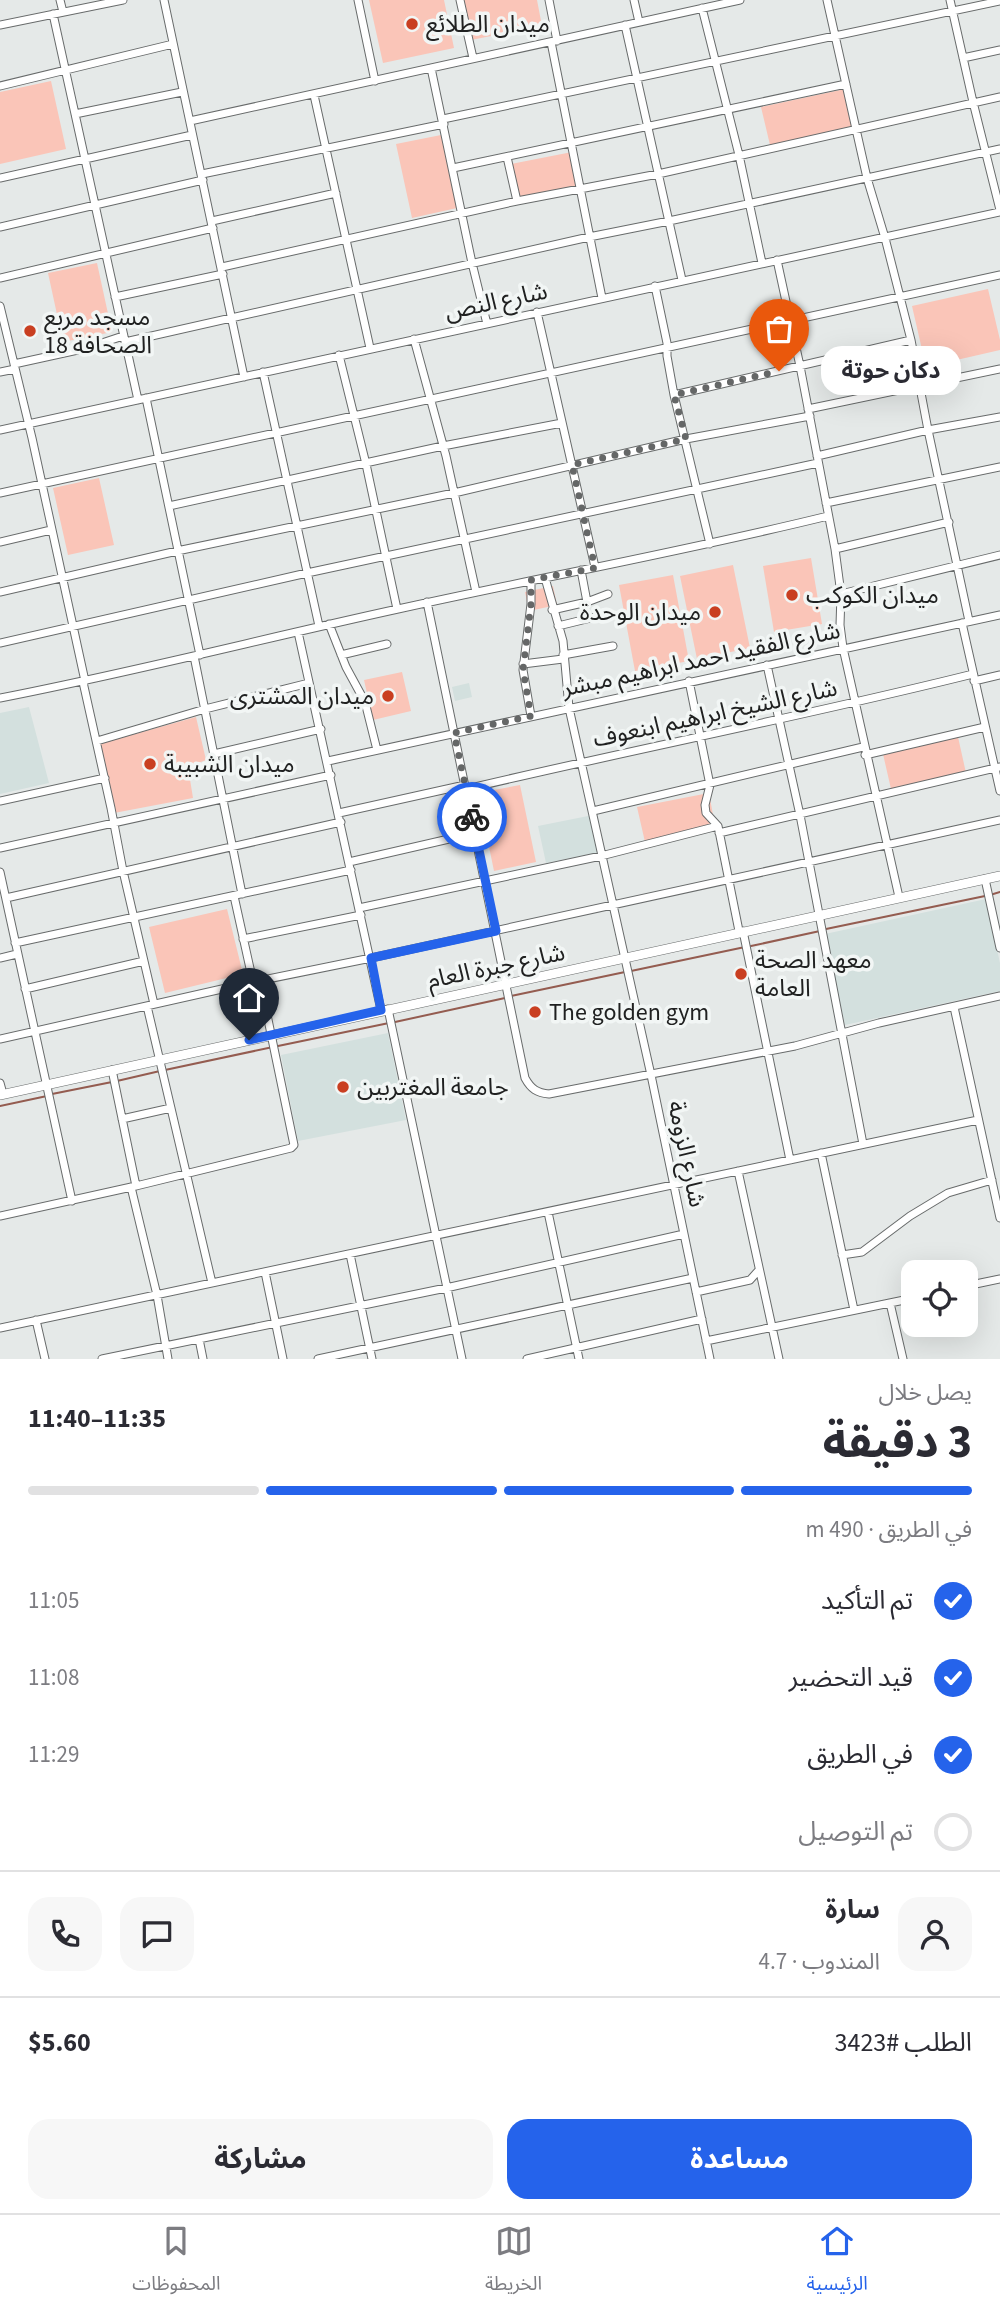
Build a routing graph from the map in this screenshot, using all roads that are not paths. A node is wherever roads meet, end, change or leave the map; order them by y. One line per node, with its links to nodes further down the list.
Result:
1 (60, 0): 15 (street)
2 (123, 0): 15 (street)
3 (164, 0): 22 (street)
4 (358, 0): 30 (street)
5 (460, 0): 24 (street)
6 (549, 0): 21 (street)
7 (634, 0): 17 (street)
8 (740, 0): 12 (street)
9 (827, 0): 20 (street)
10 (950, 0): 14 (street)
11 (1000, 1): 14 (street)
12 (720, 2): 13 (street)
13 (702, 8): 17 (street); 26 (street)
14 (953, 11): 20 (street); 25 (street)
15 (62, 12): 16 (street)
16 (53, 14): 18 (street); 28 (street)
17 (639, 22): 19 (street)
18 (0, 25)
19 (625, 25): 21 (street); 29 (street)
20 (834, 36): 26 (street); 31 (street)
21 (554, 42): 24 (street); 34 (street)
22 (173, 44): 28 (street); 33 (street)
23 (1000, 50): 25 (street)
24 (473, 58): 27 (street)
25 (963, 58): 37 (street)
26 (716, 62): 29 (street); 38 (street)
27 (431, 68): 30 (street); 41 (street)
28 (65, 69): 32 (street); 39 (street)
29 (638, 79): 34 (street); 42 (street)
30 (375, 81): 35 (street)
31 (846, 83): 38 (street); 43 (street)
32 (0, 86)
33 (183, 92): 39 (street); 40 (street)
34 (562, 94): 41 (street); 45 (street)
35 (314, 95): 40 (street); 46 (street)
36 (1000, 97): 37 (street)
37 (972, 102): 43 (street); 48 (street)
38 (728, 110): 42 (street); 49 (street)
39 (75, 114): 51 (street)
40 (190, 121): 44 (street)
41 (444, 122): 46 (street); 52 (street)
42 (649, 127): 45 (street); 53 (street)
43 (857, 128): 49 (street); 56 (street)
44 (192, 135): 51 (street); 54 (street)
45 (572, 143): 50 (street); 57 (street)
46 (326, 148): 54 (street); 58 (street)
47 (1000, 149): 48 (street)
48 (985, 152): 56 (street); 62 (street)
49 (739, 155): 53 (street); 60 (street)
50 (508, 157): 52 (street); 59 (street)
51 (85, 160): 55 (street); 61 (street)
52 (453, 168): 63 (street)
53 (658, 174): 57 (street); 64 (street)
54 (203, 177): 61 (street); 65 (street)
55 (0, 178)
56 (867, 178): 60 (street); 69 (street)
57 (580, 188): 59 (street); 67 (street)
58 (336, 192): 65 (street); 68 (street)
59 (517, 201): 63 (street)
60 (749, 203): 64 (street); 73 (street)
61 (95, 207): 66 (street); 70 (street)
62 (1000, 211): 69 (street, شارع النص)
63 (461, 213): 68 (street); 72 (street)
64 (669, 221): 67 (street); 77 (street)
65 (212, 225): 70 (street); 74 (street)
66 (0, 227)
67 (589, 237): 72 (street); 82 (street)
68 (346, 238): 74 (street); 79 (street)
69 (886, 238): 71 (street, شارع النص); 81 (street)
70 (105, 253): 76 (street); 80 (street)
71 (777, 260): 73 (street, شارع النص); 86 (street)
72 (472, 263): 79 (street); 88 (street)
73 (762, 263): 77 (street, شارع النص)
74 (223, 270): 80 (street); 85 (street)
75 (1000, 275): 81 (street)
76 (0, 278)
77 (682, 280): 78 (street, شارع النص)
78 (655, 286): 82 (street, شارع النص); 92 (street)
79 (356, 289): 85 (street); 93 (street)
80 (115, 297): 89 (street)
81 (901, 297): 86 (street); 91 (street)
82 (603, 298): 84 (street, شارع النص)
83 (0, 306): 87 (street)
84 (537, 312): 88 (street, شارع النص); 100 (street)
85 (232, 317): 89 (street); 101 (street)
86 (790, 320): 92 (street); 95 (street)
87 (2, 324): 96 (street)
88 (487, 324): 90 (street, شارع النص)
89 (124, 339): 96 (street); 105 (street)
90 (414, 339): 93 (street, شارع النص); 104 (street)
91 (911, 340): 95 (street); 102 (street)
92 (667, 347): 100 (street); 103 (street)
93 (370, 348): 94 (street, شارع النص)
94 (339, 355): 99 (street, شارع النص); 107 (street)
95 (800, 366): 103 (street); 106 (street)
96 (14, 367): 98 (street); 110 (street)
97 (1000, 369): 102 (street)
98 (0, 372)
99 (263, 372): 101 (street, شارع النص); 113 (street)
100 (552, 373): 104 (street); 109 (street)
101 (244, 377): 105 (street, شارع النص)
102 (921, 385): 106 (street); 112 (street)
103 (674, 395): 114 (street)
104 (430, 398): 107 (street); 115 (street)
105 (142, 399): 110 (street, شارع النص); 116 (street)
106 (809, 412): 114 (street); 117 (street)
107 (354, 416): 113 (street); 118 (street)
108 (1000, 417): 112 (street)
109 (562, 423): 115 (street); 119 (street)
110 (27, 424): 111 (street, شارع النص); 123 (street)
111 (0, 430)
112 (928, 430): 117 (street); 121 (street)
113 (276, 433): 116 (street); 122 (street)
114 (686, 439): 119 (street); 124 (street)
115 (443, 446): 118 (street); 126 (street)
116 (158, 457): 123 (street); 128 (street)
117 (817, 459): 124 (street); 127 (street)
118 (366, 464): 122 (street); 129 (street)
119 (572, 465): 126 (street); 130 (street)
120 (1000, 467): 121 (street)
121 (939, 478): 127 (street); 132 (street)
122 (287, 481): 128 (street); 133 (street)
123 (41, 485): 125 (street); 134 (street)
124 (698, 489): 130 (street); 137 (street)
125 (0, 493)
126 (454, 493): 129 (street); 135 (street)
127 (826, 503): 131 (street)
128 (169, 506): 139 (street)
129 (375, 510): 133 (street); 141 (street)
130 (583, 514): 135 (street); 143 (street)
131 (828, 516): 137 (street); 138 (street)
132 (949, 522): 138 (street); 142 (street)
133 (297, 527): 139 (street); 145 (street)
134 (51, 530): 136 (street); 146 (street)
135 (465, 540): 141 (street); 150 (street)
136 (0, 542)
137 (710, 544): 143 (street)
138 (835, 549): 154 (street)
139 (177, 551): 146 (street); 155 (street)
140 (1000, 555): 142 (street)
141 (385, 556): 145 (street); 158 (street)
142 (958, 565): 154 (street); 162 (street)
143 (595, 568): 144 (street)
144 (581, 570): 147 (street); 157 (street)
145 (307, 573): 155 (street); 164 (street)
146 (62, 578): 149 (street); 166 (street)
147 (545, 578): 148 (street); 151 (street, شارع الزومة)
148 (531, 580): 150 (street); 152 (street)
149 (0, 592)
150 (476, 592): 156 (street)
151 (548, 593): 152 (street); 159 (street, شارع الزومة)
152 (532, 594): 175 (street)
153 (608, 594): 157 (street)
154 (841, 594): 171 (street)
155 (188, 600): 166 (street); 172 (street)
156 (427, 602): 158 (street); 190 (street)
157 (587, 602): 159 (street)
158 (397, 609): 163 (street)
159 (552, 610): 165 (street, شارع الزومة)
160 (603, 615): 165 (street)
161 (1000, 615): 162 (street, شارع الفقيد احمد ابراهيم مبشر)
162 (965, 622): 171 (street, شارع الفقيد احمد ابراهيم مبشر); 178 (street)
163 (330, 624): 164 (street); 173 (street)
164 (319, 626): 167 (street)
165 (558, 626): 174 (street, شارع الزومة)
166 (72, 627): 168 (street); 180 (street)
167 (298, 632): 172 (street); 181 (street)
168 (0, 643)
169 (387, 643): 173 (street)
170 (612, 646): 174 (street)
171 (842, 648): 176 (street, شارع الفقيد احمد ابراهيم مبشر); 183 (street)
172 (197, 655): 180 (street); 185 (street)
173 (341, 655): 193 (street)
174 (563, 657): 175 (street); 184 (street, شارع الزومة)
175 (523, 664): 186 (street)
176 (767, 665): 179 (street, شارع الفقيد احمد ابراهيم مبشر); 187 (street)
177 (1000, 675): 178 (street, شارع الشيخ ابراهيم ابنعوف)
178 (974, 678): 183 (street, شارع الشيخ ابراهيم ابنعوف); 188 (street)
179 (689, 681): 184 (street, شارع الفقيد احمد ابراهيم مبشر); 191 (street)
180 (84, 682): 182 (street); 192 (street)
181 (309, 683): 185 (street); 189 (street)
182 (0, 698)
183 (854, 704): 187 (street, شارع الشيخ ابراهيم ابنعوف); 194 (street)
184 (569, 708): 186 (street, شارع الفقيد احمد ابراهيم مبشر); 197 (street, شارع الزومة)
185 (205, 709): 192 (street); 195 (street)
186 (531, 716): 190 (street, شارع الفقيد احمد ابراهيم مبشر)
187 (778, 719): 191 (street, شارع الشيخ ابراهيم ابنعوف); 198 (street)
188 (985, 727): 194 (street); 199 (street)
189 (321, 729): 195 (street); 196 (street)
190 (454, 733): 193 (street, شارع الفقيد احمد ابراهيم مبشر); 203 (street)
191 (700, 736): 197 (street, شارع الشيخ ابراهيم ابنعوف); 202 (street)
192 (97, 741): 201 (street)
193 (377, 750): 196 (street, شارع الفقيد احمد ابراهيم مبشر)
194 (864, 751): 198 (street); 205 (street)
195 (214, 754): 206 (street)
196 (328, 761): 200 (street)
197 (582, 761): 203 (street, شارع الشيخ ابراهيم ابنعوف); 208 (street, شارع الزومة)
198 (789, 766): 202 (street); 210 (street)
199 (997, 767): 204 (street); 205 (street)
200 (331, 775): 206 (street); 209 (street)
201 (105, 778): 207 (street); 212 (street)
202 (710, 785): 208 (street); 214 (street)
203 (465, 787): 209 (street, شارع الشيخ ابراهيم ابنعوف); 215 (street)
204 (1000, 792)
205 (876, 796): 210 (street); 216 (street)
206 (223, 799): 212 (street); 217 (street)
207 (0, 801)
208 (593, 811): 219 (street, شارع الزومة)
209 (339, 813): 213 (street)
210 (800, 815): 214 (street); 220 (street)
211 (1000, 820): 216 (street)
212 (112, 822): 218 (street); 222 (street)
213 (341, 822): 217 (street); 221 (street)
214 (719, 830): 219 (street); 226 (street)
215 (475, 833): 221 (street); 227 (street)
216 (887, 845): 220 (street); 229 (street)
217 (232, 847): 222 (street); 228 (street)
218 (0, 848)
219 (601, 856): 227 (street); 231 (street, شارع الزومة)
220 (809, 863): 226 (street); 234 (street)
221 (350, 866): 228 (street); 232 (street)
222 (123, 871): 230 (street); 236 (street)
223 (0, 872): 230 (street)
224 (1000, 876): 225 (main road, شارع جبرة العام)
225 (985, 878): 229 (main road, شارع جبرة العام); 241 (street)
226 (729, 880): 231 (street); 238 (street)
227 (485, 881): 232 (street); 237 (street)
228 (238, 895): 236 (street); 239 (street)
229 (899, 897): 234 (main road, شارع جبرة العام)
230 (6, 898): 233 (street)
231 (613, 906): 237 (street); 243 (street, شارع الزومة)
232 (360, 912): 239 (street); 245 (street)
233 (9, 914): 235 (street); 240 (street)
234 (818, 915): 238 (main road, شارع جبرة العام); 255 (street)
235 (0, 916)
236 (134, 918): 240 (street); 246 (street)
237 (496, 931): 245 (street); 248 (street)
238 (741, 931): 243 (main road, شارع جبرة العام); 258 (street)
239 (243, 939): 247 (street)
240 (15, 943): 242 (street)
241 (1000, 948)
242 (17, 954): 244 (street); 249 (street)
243 (624, 957): 248 (main road, شارع جبرة العام); 261 (street, شارع الزومة)
244 (0, 958)
245 (371, 958): 247 (street); 253 (street)
246 (144, 961): 249 (street); 251 (street)
247 (256, 981): 251 (street); 256 (street)
248 (507, 983): 253 (main road, شارع جبرة العام); 261 (street)
249 (24, 989): 254 (street)
250 (1000, 996): 252 (street)
251 (150, 1005): 254 (street); 259 (street)
252 (954, 1007): 255 (street); 267 (street)
253 (384, 1009): 256 (main road, شارع جبرة العام); 282 (street)
254 (34, 1032): 257 (street); 263 (street)
255 (841, 1032): 258 (street); 268 (street)
256 (272, 1035): 259 (main road, شارع جبرة العام); 272 (street)
257 (0, 1039)
258 (766, 1052): 261 (street); 270 (street)
259 (159, 1059): 260 (main road, شارع جبرة العام); 265 (street)
260 (112, 1070): 263 (main road, شارع جبرة العام); 266 (street)
261 (651, 1075): 274 (street, شارع الزومة)
262 (0, 1083): 264 (street)
263 (45, 1084): 264 (main road, شارع جبرة العام); 276 (street)
264 (1, 1094)
265 (171, 1108): 266 (street); 272 (street)
266 (122, 1119): 275 (street)
267 (978, 1120): 268 (street); 273 (street)
268 (863, 1144): 269 (street)
269 (821, 1153): 270 (street); 284 (street)
270 (790, 1160): 271 (street)
271 (738, 1171): 274 (street); 286 (street)
272 (186, 1174): 275 (street); 290 (street)
273 (995, 1183): 277 (street); 284 (street)
274 (674, 1185): 278 (street); 281 (street, شارع الزومة)
275 (133, 1187): 276 (street); 294 (street)
276 (72, 1201): 279 (street)
277 (998, 1204): 280 (street)
278 (548, 1212): 282 (street); 285 (street)
279 (0, 1216)
280 (1000, 1218)
281 (684, 1234): 285 (street); 288 (street, شارع الزومة)
282 (436, 1235): 283 (street); 292 (street)
283 (350, 1254): 287 (street); 297 (street)
284 (842, 1255): 299 (street)
285 (558, 1263): 292 (street); 298 (street)
286 (759, 1270): 293 (street); 303 (street)
287 (265, 1272): 290 (street); 302 (street)
288 (693, 1278): 293 (street, شارع الزومة); 298 (street)
289 (1000, 1279): 291 (street)
290 (212, 1283): 294 (street)
291 (978, 1284)
292 (446, 1288): 297 (street); 305 (street)
293 (696, 1292): 301 (street, شارع الزومة)
294 (157, 1295): 300 (street); 308 (street)
295 (901, 1301): 296 (street)
296 (890, 1303): 299 (street); 323 (street)
297 (361, 1305): 302 (street); 309 (street)
298 (567, 1306): 305 (street); 310 (street)
299 (854, 1310): 303 (street)
300 (36, 1320): 304 (street); 311 (street)
301 (702, 1320): 307 (street, شارع الزومة); 310 (street)
302 (276, 1323): 306 (street); 315 (street)
303 (772, 1327): 307 (street); 322 (street)
304 (0, 1328)
305 (456, 1329): 309 (street); 318 (street)
306 (199, 1339): 308 (street); 314 (street)
307 (706, 1340): 321 (street, شارع الزومة)
308 (165, 1346): 312 (street); 313 (street)
309 (369, 1348): 316 (street); 317 (street)
310 (577, 1349): 319 (street); 320 (street)
311 (45, 1359)
312 (102, 1359)
313 (168, 1359)
314 (203, 1359)
315 (283, 1359)
316 (318, 1359)
317 (372, 1359)
318 (462, 1359)
319 (527, 1359)
320 (579, 1359)
321 (710, 1359)
322 (779, 1359)
323 (902, 1359)

